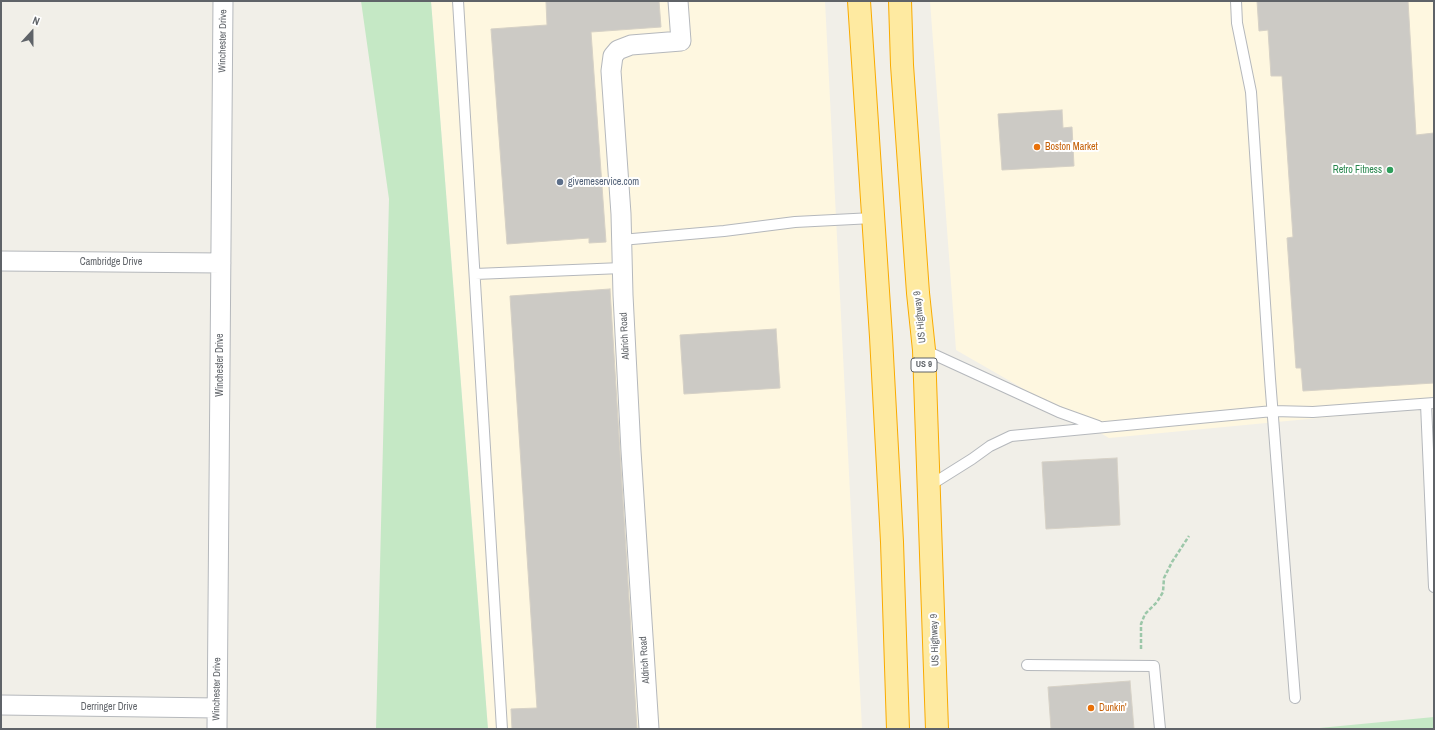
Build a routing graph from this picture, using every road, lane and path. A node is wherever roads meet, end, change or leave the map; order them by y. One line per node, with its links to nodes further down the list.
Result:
1 (223, 1): 10 (street, Winchester Drive)
2 (458, 1): 12 (lane)
3 (678, 1): 8 (street, Aldrich Road)
4 (859, 1): 7 (highway)
5 (1236, 1): 15 (lane)
6 (903, 6): 13 (highway, US Highway 9 / US 9)
7 (873, 218): 8 (lane); 28 (highway)
8 (621, 240): 11 (street, Aldrich Road)
9 (1, 261): 10 (street, Cambridge Drive)
10 (221, 263): 24 (street, Winchester Drive)
11 (622, 268): 12 (lane); 27 (street, Aldrich Road)
12 (475, 274): 26 (lane)
13 (924, 350): 16 (lane); 17 (highway, US Highway 9 / US 9)
14 (1430, 403): 15 (lane); 19 (lane)
15 (1273, 411): 16 (lane); 22 (lane)
16 (1102, 427): 17 (lane)
17 (929, 486): 29 (highway, US Highway 9 / US 9)
18 (1189, 536): 21 (path)
19 (1434, 587)
20 (1027, 665): 21 (lane)
21 (1142, 666): 30 (lane)
22 (1295, 698)
23 (1, 705): 24 (street, Derringer Drive)
24 (217, 708): 25 (street, Winchester Drive)
25 (217, 729)
26 (502, 729)
27 (649, 729)
28 (898, 729)
29 (937, 729)
30 (1160, 729)

